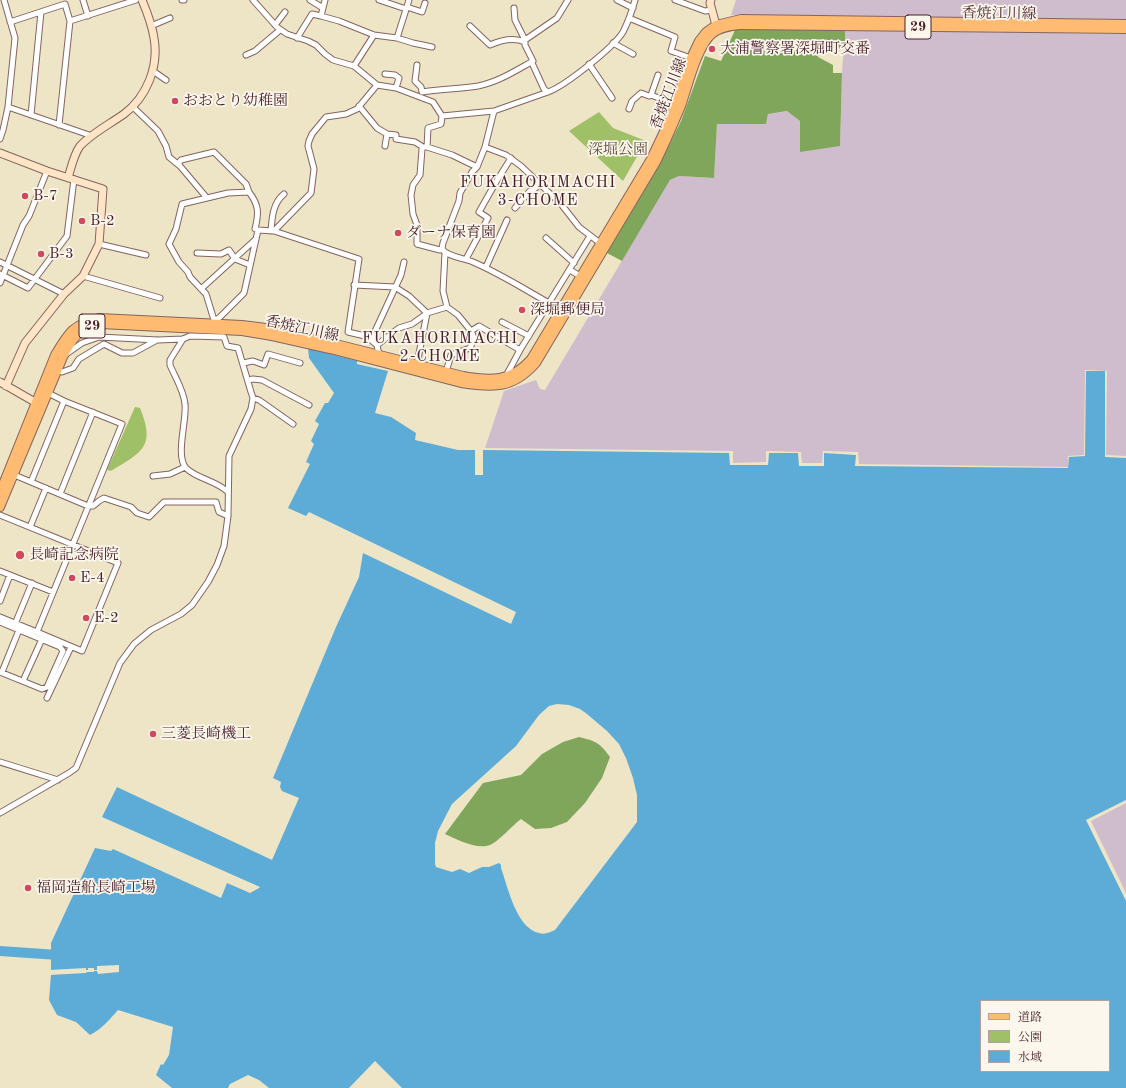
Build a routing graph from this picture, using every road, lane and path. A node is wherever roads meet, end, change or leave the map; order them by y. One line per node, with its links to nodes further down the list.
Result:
1 (4, 0): 29 (street)
2 (83, 0): 24 (street)
3 (136, 0): 24 (street)
4 (142, 0): 33 (street)
5 (253, 0): 31 (street)
6 (310, 0): 17 (street)
7 (325, 0): 17 (street)
8 (379, 0): 18 (street)
9 (409, 0): 18 (street)
10 (568, 0): 40 (street)
11 (617, 0): 20 (street)
12 (636, 0): 20 (street)
13 (675, 0): 21 (street)
14 (711, 0): 21 (street)
15 (64, 2): 22 (street); 28 (street)
16 (425, 3): 18 (street)
17 (323, 8): 25 (street)
18 (407, 8): 39 (street)
19 (514, 8): 40 (street)
20 (632, 8): 27 (street)
21 (709, 10): 32 (street)
22 (41, 12): 29 (street); 65 (street)
23 (285, 12): 31 (street)
24 (88, 16): 28 (street)
25 (321, 16): 37 (street); 38 (street)
26 (170, 18): 33 (street)
27 (629, 18): 41 (street); 45 (street)
28 (70, 21): 67 (street)
29 (10, 22): 61 (street)
30 (1126, 24): 32 (main road, 香焼江川線 / 29)
31 (275, 25): 35 (street)
32 (716, 25): 45 (main road, 香焼江川線 / 29)
33 (151, 26): 50 (street)
34 (470, 26): 40 (street)
35 (280, 30): 38 (street); 44 (street)
36 (1126, 30): 133 (main road, 香焼江川線 / 29)
37 (374, 35): 39 (street); 49 (street)
38 (297, 38): 49 (street)
39 (397, 38): 42 (street)
40 (525, 41): 46 (street)
41 (613, 43): 43 (street); 47 (street)
42 (432, 47)
43 (634, 54)
44 (246, 55)
45 (691, 58): 59 (main road, 香焼江川線 / 29)
46 (532, 61): 48 (street); 56 (street)
47 (589, 64): 56 (street); 58 (street)
48 (417, 65)
49 (354, 66): 54 (street)
50 (153, 70): 53 (street); 62 (street)
51 (385, 74): 55 (street)
52 (658, 75): 57 (street)
53 (166, 80)
54 (377, 85): 55 (street); 60 (street)
55 (396, 88): 66 (street)
56 (548, 92): 64 (street)
57 (652, 95): 59 (street); 63 (street)
58 (612, 98)
59 (673, 104): 91 (main road, 香焼江川線 / 29)
60 (359, 106): 68 (street); 87 (street)
61 (8, 107): 65 (street); 70 (street)
62 (132, 107): 69 (street); 76 (street)
63 (628, 109)
64 (494, 111): 66 (street); 73 (street)
65 (31, 115): 67 (street)
66 (442, 116): 72 (street)
67 (59, 125): 69 (street)
68 (387, 134): 71 (street); 72 (street)
69 (92, 136): 79 (street)
70 (0, 139)
71 (385, 146)
72 (425, 147): 77 (street); 93 (street)
73 (484, 147): 75 (street); 77 (street)
74 (0, 153): 78 (street)
75 (511, 158): 80 (street); 97 (street)
76 (178, 164): 81 (street); 83 (street)
77 (477, 167): 93 (street)
78 (47, 171): 79 (street); 102 (street)
79 (71, 178): 92 (street); 108 (street)
80 (540, 184): 84 (street); 88 (street)
81 (250, 192): 83 (street); 86 (street)
82 (284, 194): 87 (street)
83 (207, 198): 112 (street)
84 (515, 208)
85 (507, 220): 103 (street)
86 (258, 230): 87 (street); 90 (street)
87 (272, 231): 110 (street)
88 (590, 236): 91 (street); 100 (street)
89 (546, 238): 100 (street)
90 (256, 239): 96 (street); 101 (street)
91 (600, 243): 107 (main road, 香焼江川線 / 29)
92 (99, 244): 95 (street); 106 (street)
93 (444, 251): 97 (street); 116 (street)
94 (197, 253): 96 (street)
95 (146, 255)
96 (235, 259): 101 (street); 112 (street)
97 (466, 259): 103 (street)
98 (0, 262): 102 (street)
99 (404, 262): 111 (street)
100 (574, 263): 104 (street)
101 (250, 265): 112 (street)
102 (7, 266): 105 (street); 108 (street)
103 (486, 267): 115 (street)
104 (570, 270): 107 (street); 115 (street)
105 (2, 274): 108 (street); 109 (street)
106 (83, 276): 113 (street); 114 (street)
107 (580, 276): 117 (main road, 香焼江川線 / 29)
108 (34, 280): 113 (street)
109 (0, 283)
110 (354, 285): 111 (street); 124 (street)
111 (395, 287): 118 (street); 124 (street)
112 (201, 289)
113 (64, 294): 138 (street)
114 (160, 298)
115 (549, 305): 117 (street); 121 (street)
116 (447, 307): 118 (street); 120 (street)
117 (558, 310): 133 (main road, 香焼江川線 / 29)
118 (427, 313): 125 (street); 132 (street)
119 (502, 322): 121 (street)
120 (471, 331): 127 (street); 135 (street)
121 (529, 336): 127 (street)
122 (158, 340): 123 (street); 129 (street); 134 (street)
123 (183, 340): 130 (street); 146 (street)
124 (371, 340): 125 (street)
125 (376, 345): 128 (street)
126 (331, 346): 128 (main road, 香焼江川線 / 29); 129 (main road, 香焼江川線 / 29); 137 (main road, 香焼江川線 / 29)
127 (520, 350): 137 (street)
128 (379, 355): 132 (main road, 香焼江川線 / 29)
129 (59, 356): 134 (main road, 香焼江川線 / 29); 139 (main road, 香焼江川線 / 29)
130 (243, 363): 131 (street); 136 (street)
131 (300, 363)
132 (417, 364): 135 (main road, 香焼江川線 / 29)
133 (527, 368): 137 (main road, 香焼江川線 / 29)
134 (57, 370): 139 (main road, 香焼江川線 / 29)
135 (446, 372): 137 (main road, 香焼江川線 / 29)
136 (248, 380): 140 (street); 143 (street)
137 (501, 381)
138 (3, 384): 142 (street)
139 (44, 391): 141 (street); 142 (main road, 香焼江川線 / 29)
140 (252, 398): 145 (street); 152 (street)
141 (64, 401): 144 (street); 149 (street)
142 (39, 404): 147 (main road, 香焼江川線 / 29)
143 (309, 405)
144 (93, 412): 153 (street); 154 (street)
145 (293, 424)
146 (185, 467): 148 (street); 152 (street)
147 (11, 474): 149 (street); 151 (main road, 香焼江川線 / 29); 155 (main road, 香焼江川線 / 29)
148 (153, 476)
149 (31, 482): 150 (street)
150 (46, 488): 153 (street); 158 (street)
151 (0, 492)
152 (228, 492): 157 (street)
153 (60, 494): 154 (street)
154 (88, 506): 157 (street); 159 (street)
155 (0, 507)
156 (0, 514): 158 (street)
157 (228, 516): 176 (street)
158 (30, 527): 159 (street)
159 (73, 545): 163 (street); 171 (street)
160 (0, 571): 161 (street)
161 (10, 575): 162 (street); 164 (street)
162 (32, 583): 163 (street); 167 (street)
163 (53, 592): 169 (street)
164 (0, 601)
165 (0, 617): 167 (street)
166 (0, 622): 168 (street)
167 (15, 624): 169 (street)
168 (19, 630): 170 (street); 172 (street)
169 (37, 632): 171 (street)
170 (42, 639): 173 (street); 173 (street)
171 (71, 647): 174 (street)
172 (1, 672): 173 (street)
173 (23, 681)
174 (47, 698)
175 (0, 762): 176 (street)
176 (58, 780): 177 (street)
177 (0, 813)

